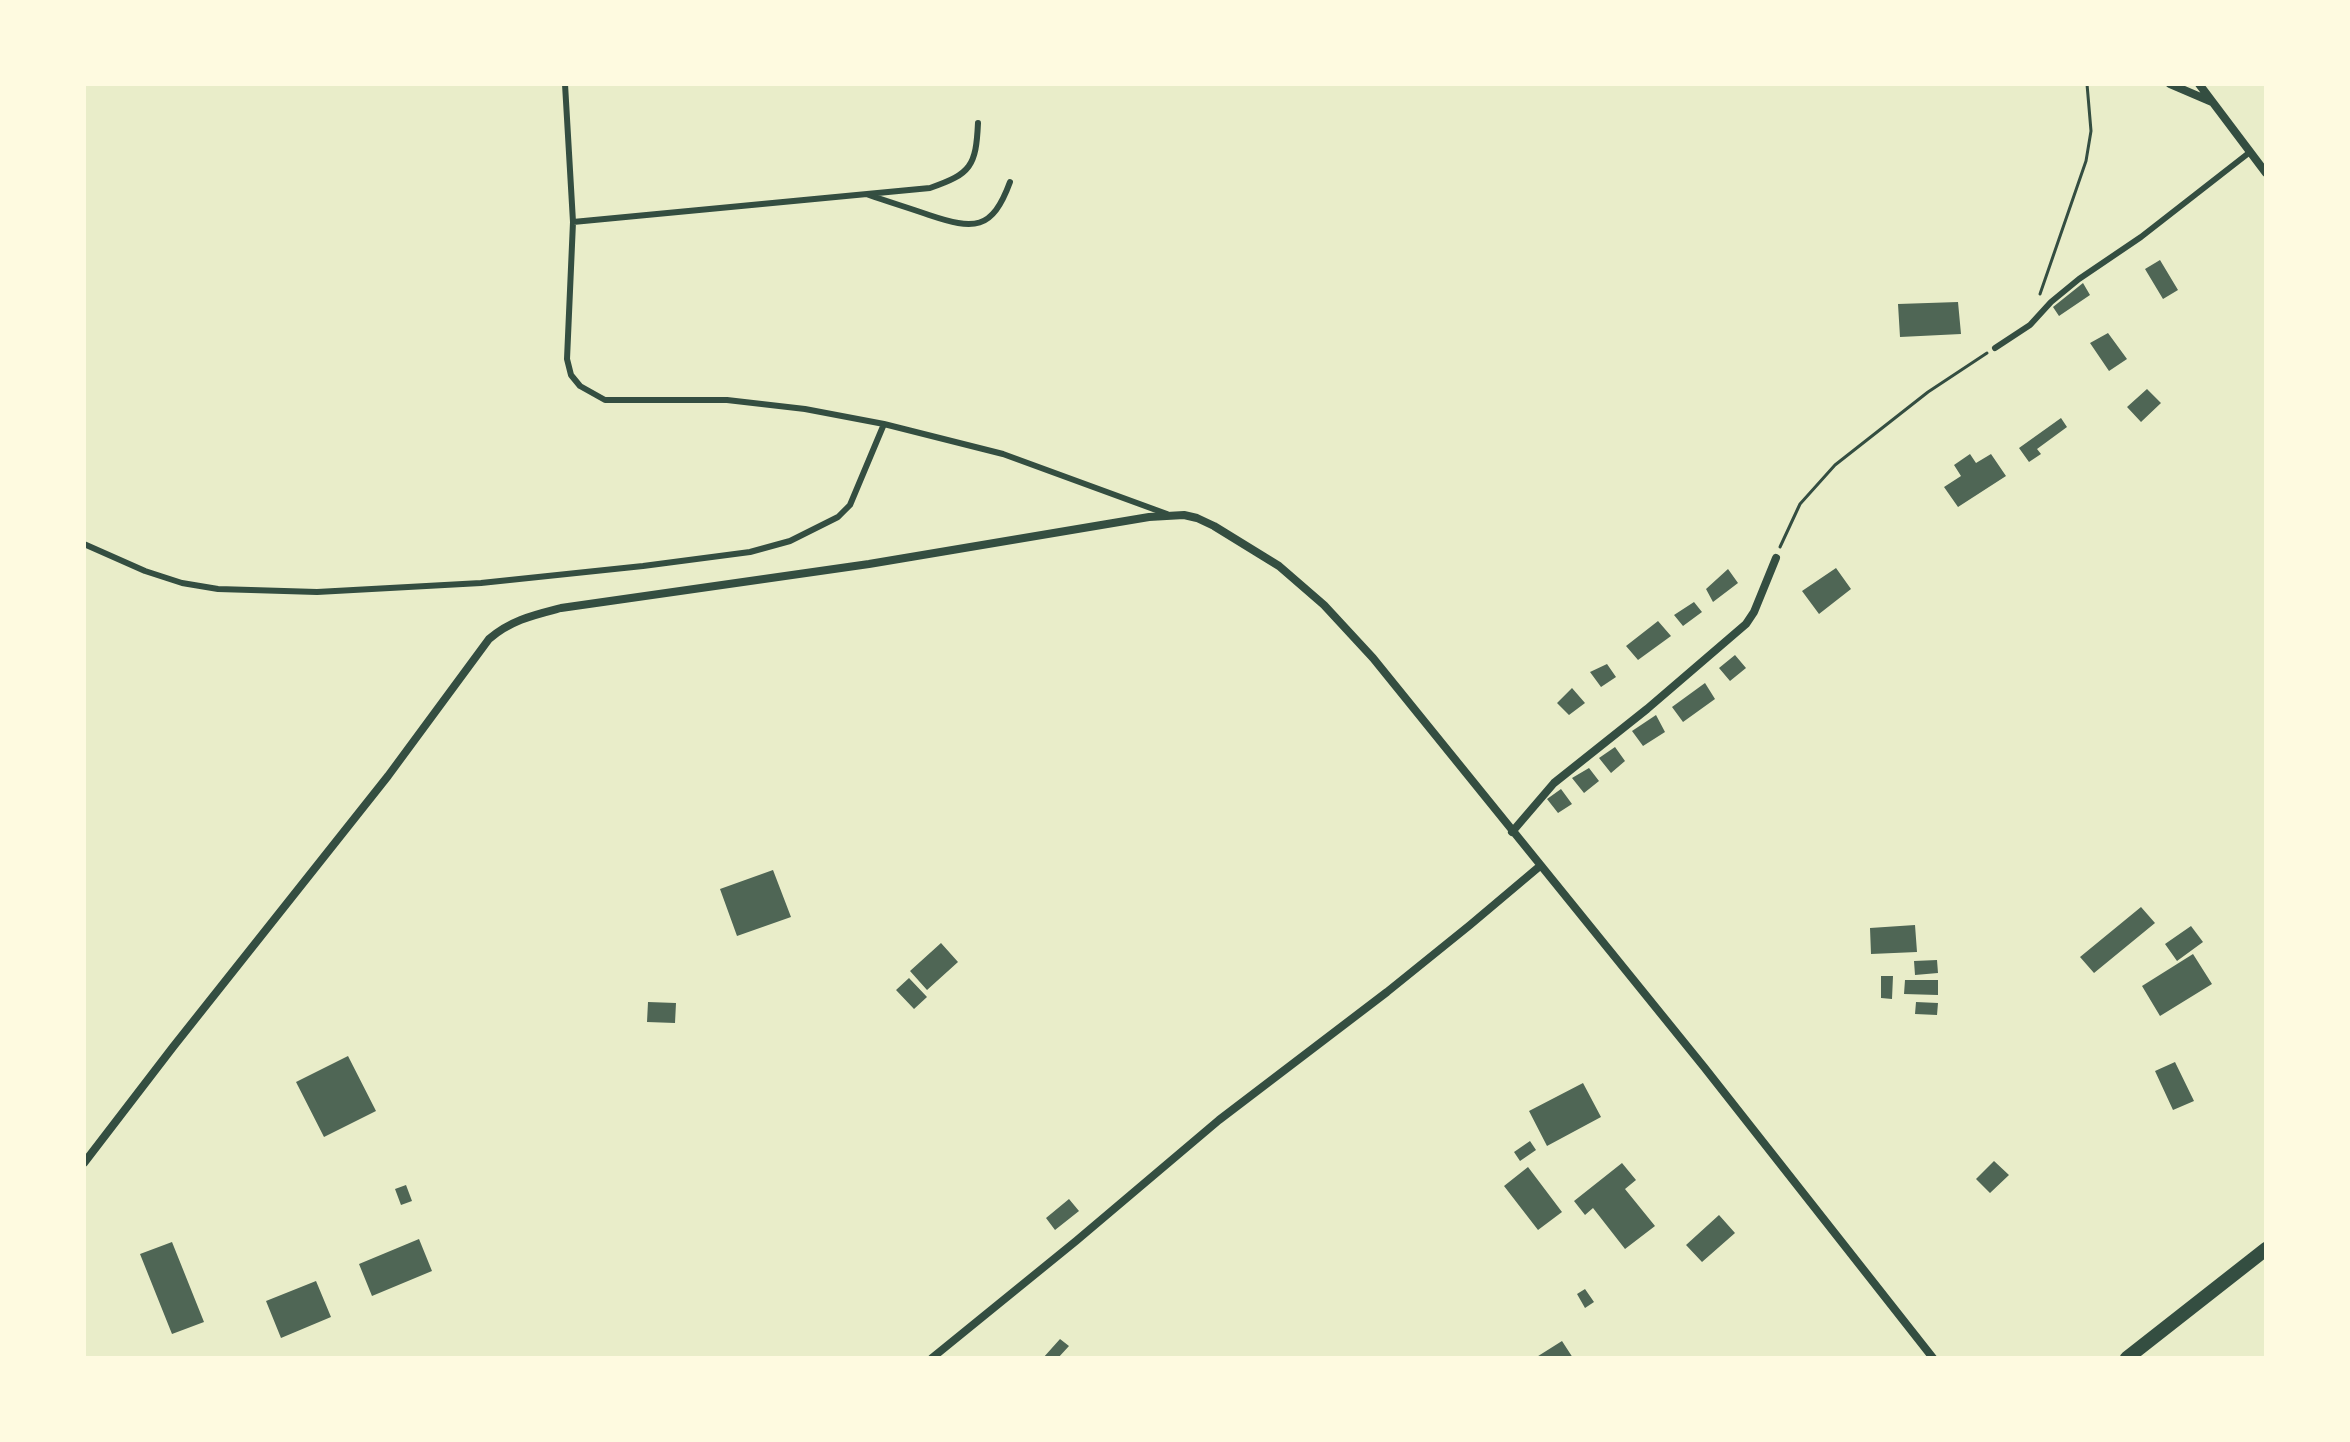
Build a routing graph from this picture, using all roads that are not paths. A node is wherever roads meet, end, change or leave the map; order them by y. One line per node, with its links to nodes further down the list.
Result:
1 (565, 84): 10 (lane)
2 (2170, 84): 4 (street)
3 (2199, 84): 4 (street)
4 (2212, 102): 6 (street)
5 (978, 123): 9 (lane)
6 (2250, 152): 7 (street); 11 (lane)
7 (2266, 173)
8 (1010, 182): 9 (lane)
9 (867, 195): 10 (lane)
10 (573, 222): 12 (lane)
11 (1995, 348)
12 (884, 424): 13 (lane); 14 (lane)
13 (1170, 515): 16 (street); 18 (street)
14 (84, 544)
15 (1776, 558): 16 (street)
16 (1512, 832): 17 (street)
17 (1540, 866): 20 (street); 21 (street)
18 (84, 1163)
19 (2266, 1249): 22 (street)
20 (932, 1358)
21 (1933, 1358)
22 (2127, 1358)

